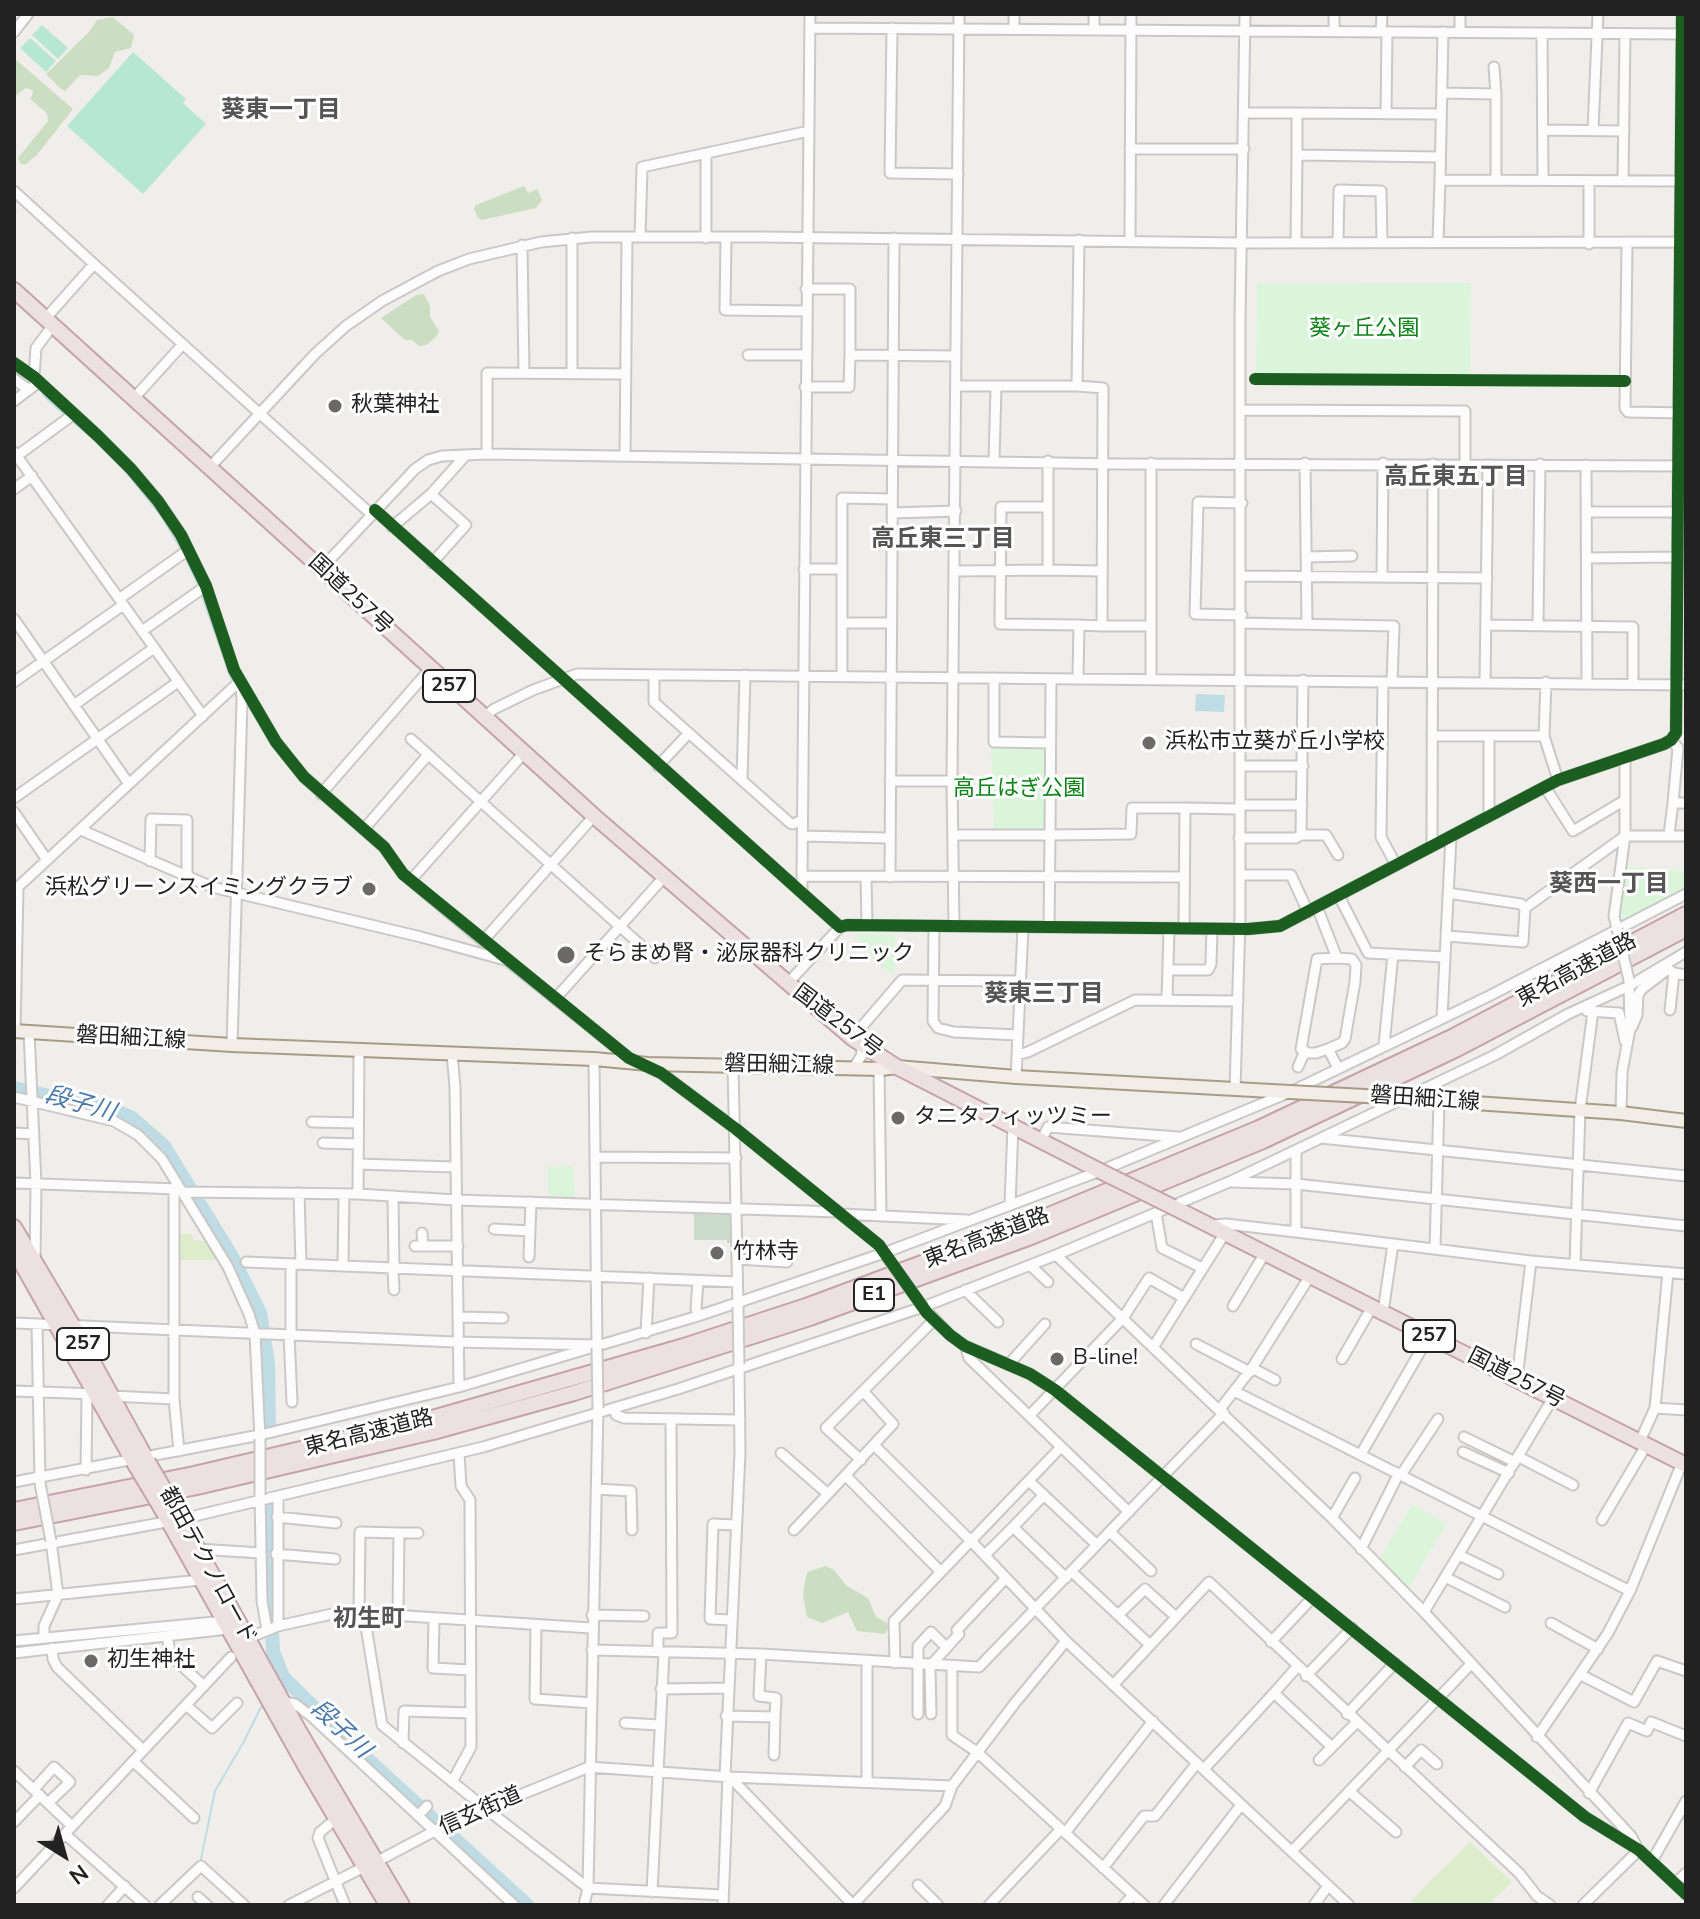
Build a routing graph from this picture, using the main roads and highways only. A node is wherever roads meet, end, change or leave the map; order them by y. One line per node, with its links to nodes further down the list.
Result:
1 (14, 290): 5 (highway, 国道257号 / 257)
2 (1686, 914): 11 (highway, 東名高速道路 / E1)
3 (1686, 929): 13 (highway, 東名高速道路 / E1)
4 (14, 1031): 5 (main road, 磐田細江線)
5 (897, 1067): 6 (main road, 磐田細江線, bridge); 10 (highway, 国道257号 / 257, bridge)
6 (1686, 1121)
7 (14, 1227): 9 (highway, 都田テクノロード / 257)
8 (14, 1250): 9 (highway, 都田テクノロード / 257)
9 (98, 1395): 12 (highway, 都田テクノロード / 257, bridge)
10 (1684, 1464)
11 (14, 1510)
12 (173, 1516): 14 (highway, 都田テクノロード / 257); 14 (highway, 都田テクノロード / 257)
13 (14, 1523)
14 (370, 1864): 15 (highway, 都田テクノロード / 257); 16 (highway, 都田テクノロード / 257)
15 (387, 1905)
16 (402, 1905)

